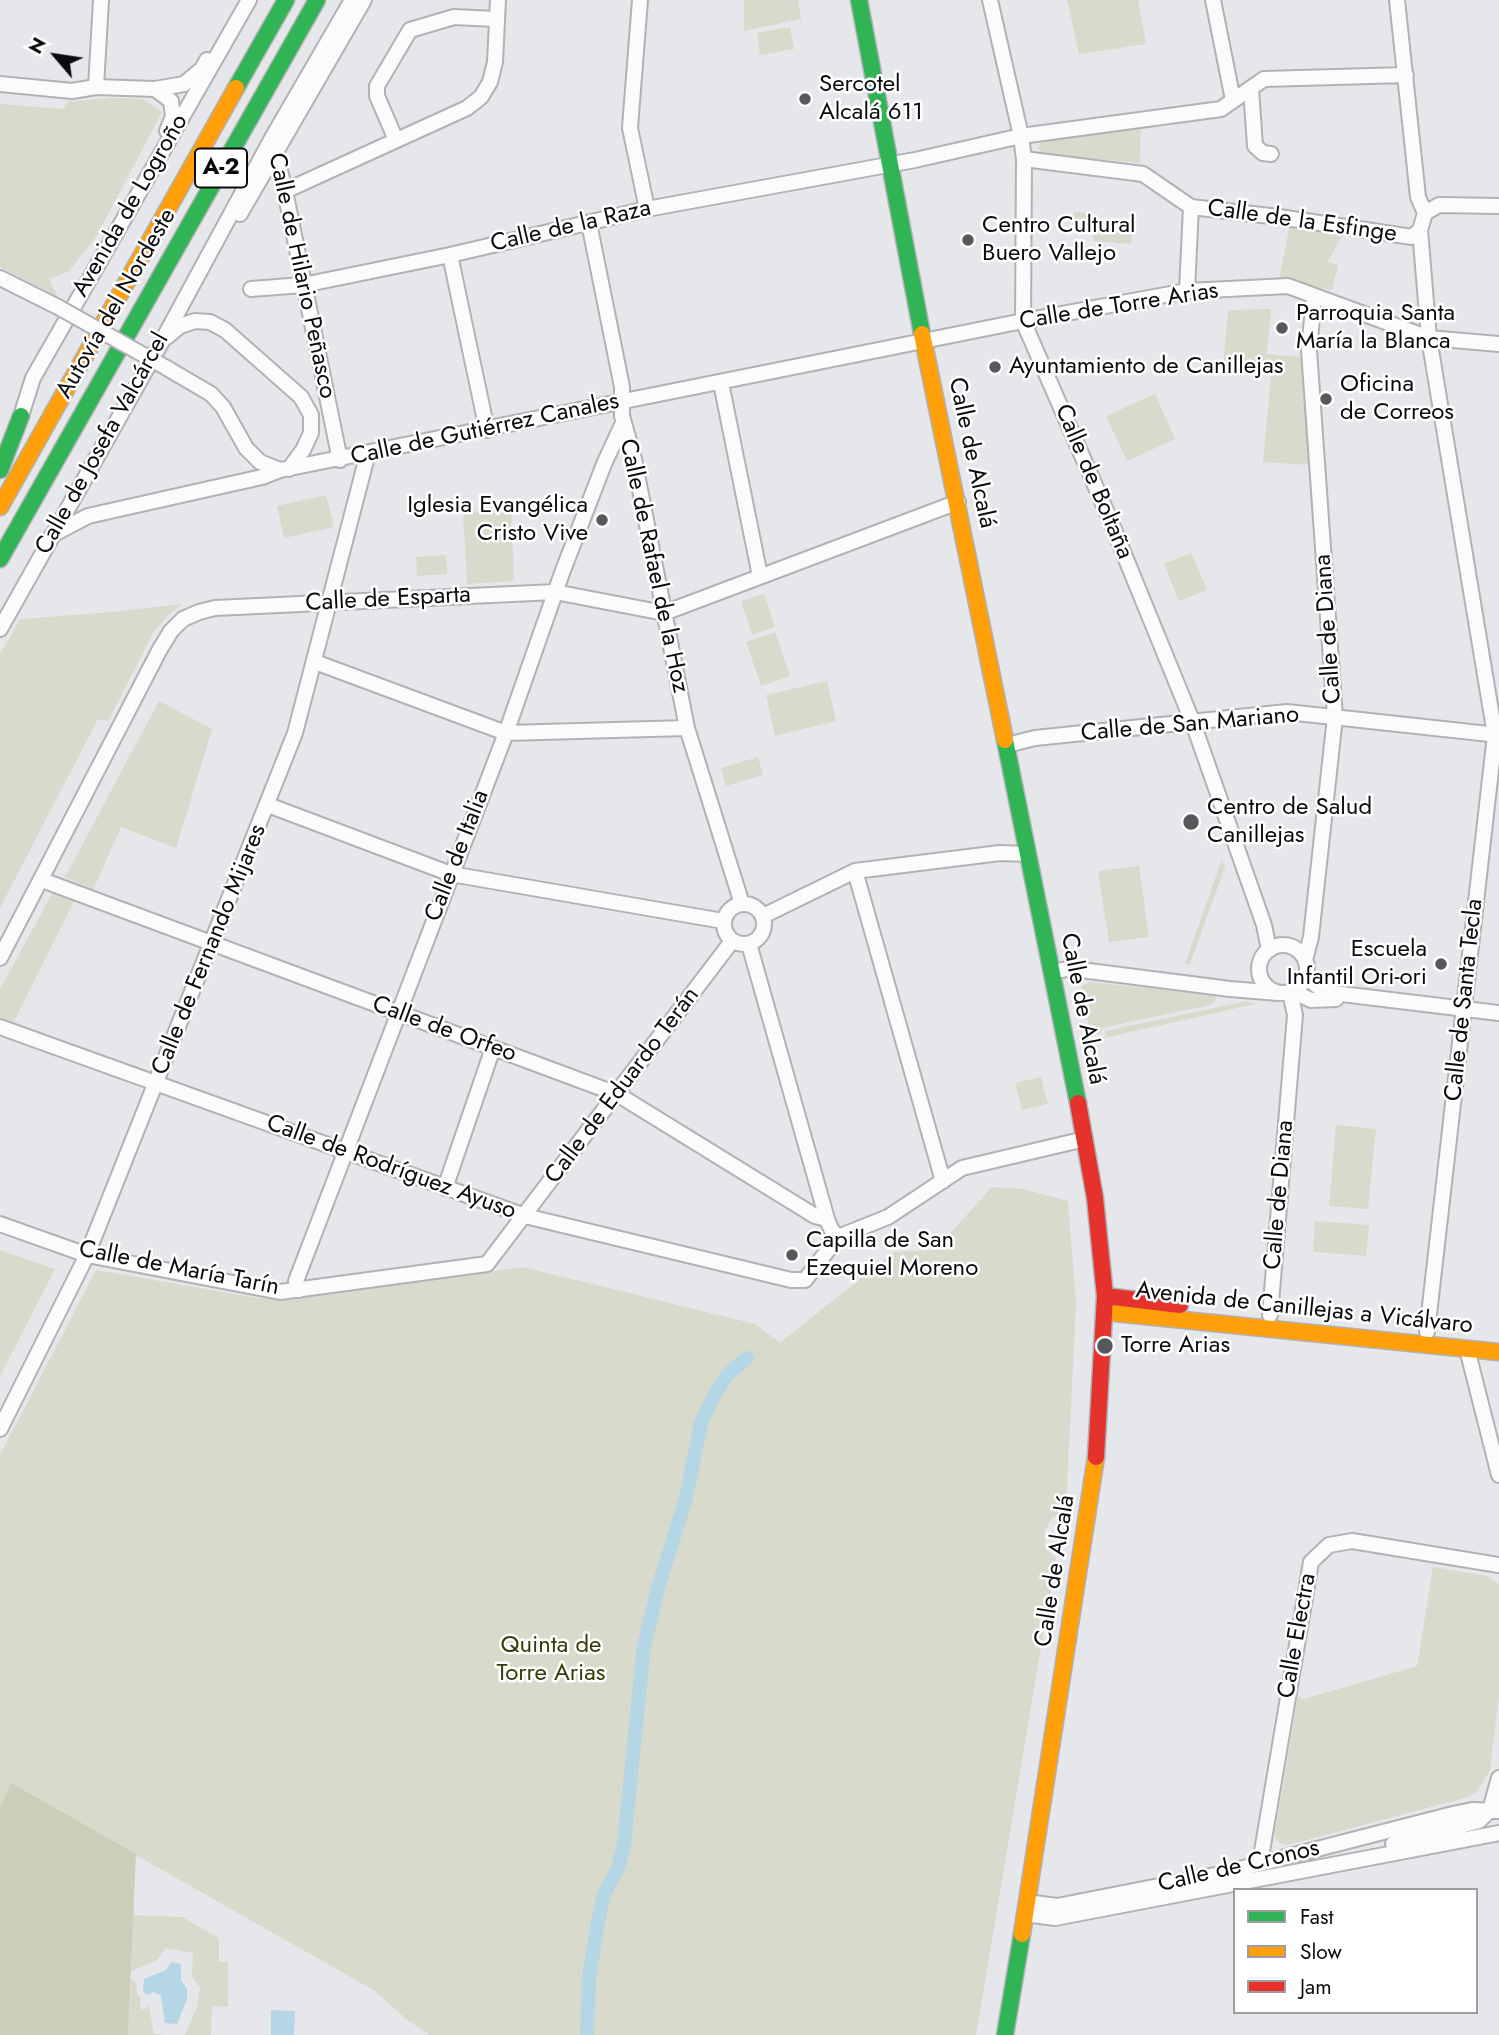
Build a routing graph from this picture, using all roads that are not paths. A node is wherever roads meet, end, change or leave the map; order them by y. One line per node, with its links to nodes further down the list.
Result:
1 (101, 0): 16 (street)
2 (248, 0): 17 (street); 27 (street, Avenida de Logroño)
3 (286, 0): 57 (main road, Autovía del Nordeste / A-2)
4 (317, 0): 59 (main road, Autovía del Nordeste / A-2)
5 (352, 0): 21 (street, Calle de Josefa Valcárcel)
6 (363, 0): 23 (street, Calle de Josefa Valcárcel)
7 (498, 0): 13 (street)
8 (640, 0): 31 (street)
9 (859, 0): 26 (main road, Calle de Alcalá)
10 (990, 0): 20 (street, Calle de Boltaña)
11 (1213, 0): 19 (street)
12 (1397, 0): 14 (street)
13 (496, 19): 22 (street); 22 (street)
14 (1406, 75): 18 (street); 32 (street)
15 (0, 84): 16 (street)
16 (96, 87): 17 (street)
17 (155, 89): 27 (street)
18 (1251, 89): 19 (street); 24 (street)
19 (1233, 100): 20 (street)
20 (1021, 136): 25 (street, Calle de Boltaña); 26 (street)
21 (272, 138): 23 (street, Calle de Hilario Peñasco); 36 (street, Calle de Josefa Valcárcel)
22 (396, 140): 28 (street)
23 (275, 154): 28 (street, Calle de Hilario Peñasco); 36 (street, Calle de Josefa Valcárcel)
24 (1271, 154)
25 (1024, 159): 30 (street, Calle de la Esfinge); 42 (street, Calle de Boltaña)
26 (891, 164): 31 (street, Calle de la Raza); 45 (main road, Calle de Alcalá)
27 (150, 173): 49 (street, Avenida de Logroño)
28 (285, 191): 38 (street, Calle de Hilario Peñasco)
29 (1499, 205): 32 (street, Calle de la Esfinge)
30 (1191, 207): 34 (street, Calle de la Esfinge); 40 (street)
31 (647, 209): 33 (street, Calle de la Raza)
32 (1425, 213): 34 (street)
33 (589, 223): 35 (street, Calle de la Raza); 48 (street, Calle de Rafael de la Hoz)
34 (1420, 230): 43 (street, Calle de Santa Tecla)
35 (450, 255): 38 (street, Calle de la Raza); 51 (street)
36 (205, 260): 44 (street, Calle de Josefa Valcárcel)
37 (0, 278): 55 (street, bridge)
38 (303, 285): 39 (street, Calle de la Raza); 53 (street, Calle de Hilario Peñasco)
39 (251, 289)
40 (1187, 291): 41 (street, Calle de Torre Arias); 42 (street, Calle de Torre Arias)
41 (1314, 297): 43 (street, Calle de Torre Arias); 66 (street, Calle de Diana)
42 (1023, 321): 45 (street, Calle de Torre Arias); 67 (street, Calle de Boltaña)
43 (1429, 338): 46 (street, Calle de Torre Arias); 70 (street, Calle de Santa Tecla)
44 (161, 343): 55 (street); 58 (street, Calle de Josefa Valcárcel)
45 (924, 343): 47 (street, Calle de Gutiérrez Canales); 56 (main road, Calle de Alcalá)
46 (1499, 344)
47 (721, 383): 48 (street, Calle de Gutiérrez Canales); 60 (street)
48 (622, 402): 50 (street, Calle de Rafael de la Hoz); 51 (street, Calle de Gutiérrez Canales)
49 (21, 416): 54 (main road)
50 (623, 423): 61 (street, Calle de Italia); 63 (street, Calle de Rafael de la Hoz)
51 (487, 430): 52 (street, Calle de Gutiérrez Canales)
52 (368, 453): 53 (street, Calle de Gutiérrez Canales); 62 (street, Calle de Fernando Mijares)
53 (340, 460): 55 (street, Calle de Gutiérrez Canales)
54 (0, 470)
55 (285, 470): 58 (street, Calle de Gutiérrez Canales)
56 (958, 502): 60 (street); 71 (main road, Calle de Alcalá)
57 (0, 507)
58 (52, 535): 64 (street, Calle de Josefa Valcárcel)
59 (0, 559)
60 (760, 576): 63 (street)
61 (555, 592): 62 (street, Calle de Esparta); 63 (street, Calle de Esparta); 69 (street, Calle de Italia)
62 (329, 603): 65 (street, Calle de Fernando Mijares); 76 (street, Calle de Esparta)
63 (664, 613): 68 (street, Calle de Rafael de la Hoz)
64 (0, 629)
65 (315, 662): 69 (street); 72 (street, Calle de Fernando Mijares)
66 (1335, 717): 67 (street, Calle de San Mariano); 70 (street, Calle de San Mariano); 85 (street, Calle de Diana)
67 (1194, 723): 71 (street, Calle de San Mariano); 83 (street, Calle de Boltaña)
68 (687, 728): 69 (street); 77 (street, Calle de Rafael de la Hoz)
69 (506, 733): 75 (street, Calle de Italia)
70 (1497, 735): 92 (street, Calle de Santa Tecla)
71 (1007, 745): 73 (main road, Calle de Alcalá)
72 (268, 805): 75 (street); 81 (street, Calle de Fernando Mijares)
73 (1028, 854): 74 (street); 86 (main road, Calle de Alcalá)
74 (855, 871): 78 (street); 101 (street)
75 (451, 874): 79 (street); 93 (street, Calle de Italia)
76 (42, 880): 81 (street, Calle de Orfeo); 84 (street, Calle de Esparta)
77 (742, 904): 78 (street); 79 (street)
78 (762, 916): 82 (street)
79 (723, 921): 80 (street)
80 (732, 941): 82 (street); 98 (street, Calle de Eduardo Terán)
81 (213, 944): 93 (street, Calle de Orfeo); 97 (street, Calle de Fernando Mijares)
82 (749, 944): 104 (street)
83 (1269, 950): 85 (street); 87 (street)
84 (0, 958)
85 (1305, 960): 88 (street)
86 (1052, 972): 89 (street); 99 (main road, Calle de Alcalá)
87 (1259, 972): 89 (street); 90 (street)
88 (1305, 977): 90 (street); 91 (street)
89 (1230, 989): 90 (street)
90 (1286, 992): 91 (street); 111 (street, Calle de Diana)
91 (1355, 998): 92 (street)
92 (1465, 1010): 94 (street); 112 (street, Calle de Santa Tecla)
93 (398, 1012): 96 (street, Calle de Orfeo); 100 (street, Calle de Italia)
94 (1499, 1013)
95 (0, 1027): 97 (street, Calle de Rodríguez Ayuso)
96 (493, 1048): 98 (street, Calle de Orfeo); 102 (street)
97 (157, 1083): 100 (street, Calle de Rodríguez Ayuso); 107 (street, Calle de Fernando Mijares)
98 (617, 1094): 103 (street, Calle de Eduardo Terán); 104 (street, Calle de Orfeo)
99 (1085, 1139): 101 (street); 110 (main road, Calle de Alcalá)
100 (344, 1152): 102 (street, Calle de Rodríguez Ayuso); 109 (street, Calle de Italia)
101 (943, 1181): 106 (street)
102 (445, 1188): 103 (street, Calle de Rodríguez Ayuso)
103 (525, 1216): 106 (street, Calle de Rodríguez Ayuso); 108 (street, Calle de Eduardo Terán)
104 (827, 1220): 106 (street)
105 (0, 1224): 107 (street, Calle de María Tarín)
106 (838, 1237)
107 (87, 1255): 109 (street, Calle de María Tarín); 116 (street, Calle de Fernando Mijares)
108 (487, 1264): 109 (street, Calle de María Tarín)
109 (299, 1290)
110 (1105, 1304): 111 (main road, Avenida de Canillejas a Vicálvaro); 114 (main road, Avenida de Canillejas a Vicálvaro); 124 (main road, Calle de Alcalá)
111 (1270, 1315): 112 (main road, Avenida de Canillejas a Vicálvaro)
112 (1427, 1332): 114 (main road, Avenida de Canillejas a Vicálvaro)
113 (1499, 1340): 114 (main road, Avenida de Canillejas a Vicálvaro)
114 (1464, 1342): 115 (main road, Avenida de Canillejas a Vicálvaro); 117 (street)
115 (1499, 1352)
116 (0, 1429)
117 (1499, 1475)
118 (1499, 1565): 122 (street, Calle Electra)
119 (1499, 1779): 120 (street)
120 (1495, 1810): 122 (street, Calle de Cronos); 123 (street, Calle de Cronos)
121 (1499, 1833): 123 (street, Calle de Cronos)
122 (1260, 1863): 124 (street, Calle de Cronos)
123 (1222, 1887): 124 (street, Calle de Cronos)
124 (1026, 1908): 125 (main road, Calle de Alcalá)
125 (1005, 2035)

